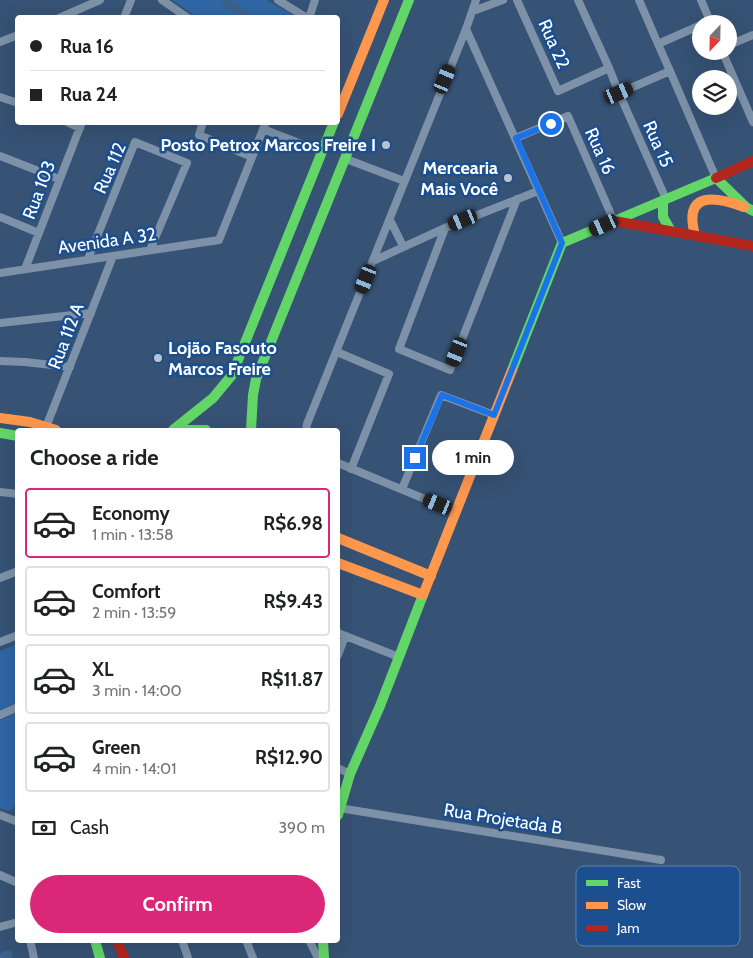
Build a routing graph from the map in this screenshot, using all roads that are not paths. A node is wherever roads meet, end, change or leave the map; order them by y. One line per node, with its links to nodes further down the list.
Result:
1 (100, 0): 15 (street)
2 (131, 0): 16 (street)
3 (162, 0): 17 (street)
4 (278, 0): 18 (street)
5 (315, 0): 19 (street)
6 (384, 0): 34 (main road)
7 (410, 0): 44 (main road)
8 (476, 0): 14 (street)
9 (503, 0): 14 (street)
10 (517, 0): 29 (street, Rua 22)
11 (578, 0): 29 (street)
12 (640, 0): 27 (street)
13 (701, 0): 20 (street)
14 (473, 11): 21 (street)
15 (66, 15)
16 (125, 15)
17 (184, 15)
18 (303, 15)
19 (309, 15)
20 (707, 15)
21 (466, 29): 40 (street); 48 (street)
22 (692, 29): 27 (street)
23 (753, 35): 25 (street)
24 (15, 36): 26 (street)
25 (738, 41)
26 (0, 42)
27 (658, 44): 30 (street)
28 (726, 60): 35 (street)
29 (609, 68): 31 (street, Rua 15)
30 (670, 71): 31 (street); 46 (street)
31 (619, 93): 51 (street, Rua 15)
32 (0, 96): 33 (street)
33 (15, 100)
34 (340, 109)
35 (753, 122)
36 (81, 125): 47 (street, Rua 103)
37 (202, 125): 43 (street)
38 (333, 125): 41 (main road)
39 (264, 126): 41 (street); 43 (street)
40 (516, 138): 49 (street); 55 (street, Rua 16)
41 (322, 152): 78 (main road)
42 (0, 156): 47 (street)
43 (252, 157): 63 (street, Avenida A 32)
44 (346, 159): 48 (street); 79 (main road)
45 (753, 162): 46 (main road)
46 (716, 178): 51 (main road); 52 (main road)
47 (59, 179): 58 (street, Rua 103)
48 (404, 181): 54 (street)
49 (538, 191): 50 (street); 60 (street)
50 (517, 199): 56 (street); 56 (street)
51 (664, 200): 55 (main road); 57 (main road)
52 (749, 209): 59 (main road)
53 (0, 217): 58 (street)
54 (390, 220): 61 (street); 66 (street)
55 (614, 221): 57 (main road); 60 (main road)
56 (445, 228): 61 (street)
57 (671, 231): 59 (main road)
58 (39, 233): 67 (street, Rua 103)
59 (695, 234): 62 (main road)
60 (562, 243): 74 (main road)
61 (403, 246): 66 (street)
62 (753, 246)
63 (150, 250): 64 (street, Avenida A 32); 65 (street, Rua 112)
64 (114, 256): 65 (street, Avenida A 32); 69 (street, Rua 112 A)
65 (88, 259): 67 (street, Avenida A 32)
66 (373, 261): 71 (street)
67 (25, 269): 68 (street, Avenida A 32)
68 (0, 273)
69 (91, 313): 70 (street); 73 (street, Rua 112 A)
70 (0, 323)
71 (337, 352): 80 (street); 84 (street)
72 (0, 361): 73 (street)
73 (70, 367): 77 (street, Rua 112 A)
74 (494, 415): 85 (street); 88 (main road)
75 (0, 418): 76 (main road)
76 (48, 428)
77 (51, 428)
78 (176, 428)
79 (251, 428)
80 (306, 428)
81 (0, 433): 82 (main road)
82 (15, 436)
83 (340, 464): 84 (street)
84 (351, 469): 85 (street)
85 (402, 489): 88 (street)
86 (0, 492): 87 (street)
87 (15, 494)
88 (456, 512): 92 (main road)
89 (340, 539): 92 (main road)
90 (340, 564): 94 (main road)
91 (15, 572): 93 (street)
92 (431, 576): 94 (main road)
93 (0, 578)
94 (423, 595): 98 (main road)
95 (341, 635): 98 (street)
96 (15, 636): 97 (street)
97 (0, 642)
98 (400, 657): 102 (main road)
99 (15, 708): 100 (street)
100 (0, 715)
101 (340, 769): 102 (street)
102 (350, 774): 103 (main road)
103 (340, 805)
104 (340, 811): 107 (street, Rua Projetada B)
105 (0, 814): 106 (street)
106 (15, 821)
107 (661, 860)
108 (0, 875): 109 (street)
109 (15, 881)
110 (15, 923): 111 (street)
111 (0, 927)
112 (31, 943): 119 (street)
113 (96, 943): 120 (main road)
114 (119, 943): 121 (main road)
115 (183, 943): 122 (street)
116 (247, 943): 123 (street)
117 (310, 943): 124 (street)
118 (323, 943): 125 (main road)
119 (34, 958)
120 (100, 958)
121 (124, 958)
122 (188, 958)
123 (253, 958)
124 (318, 958)
125 (324, 958)

